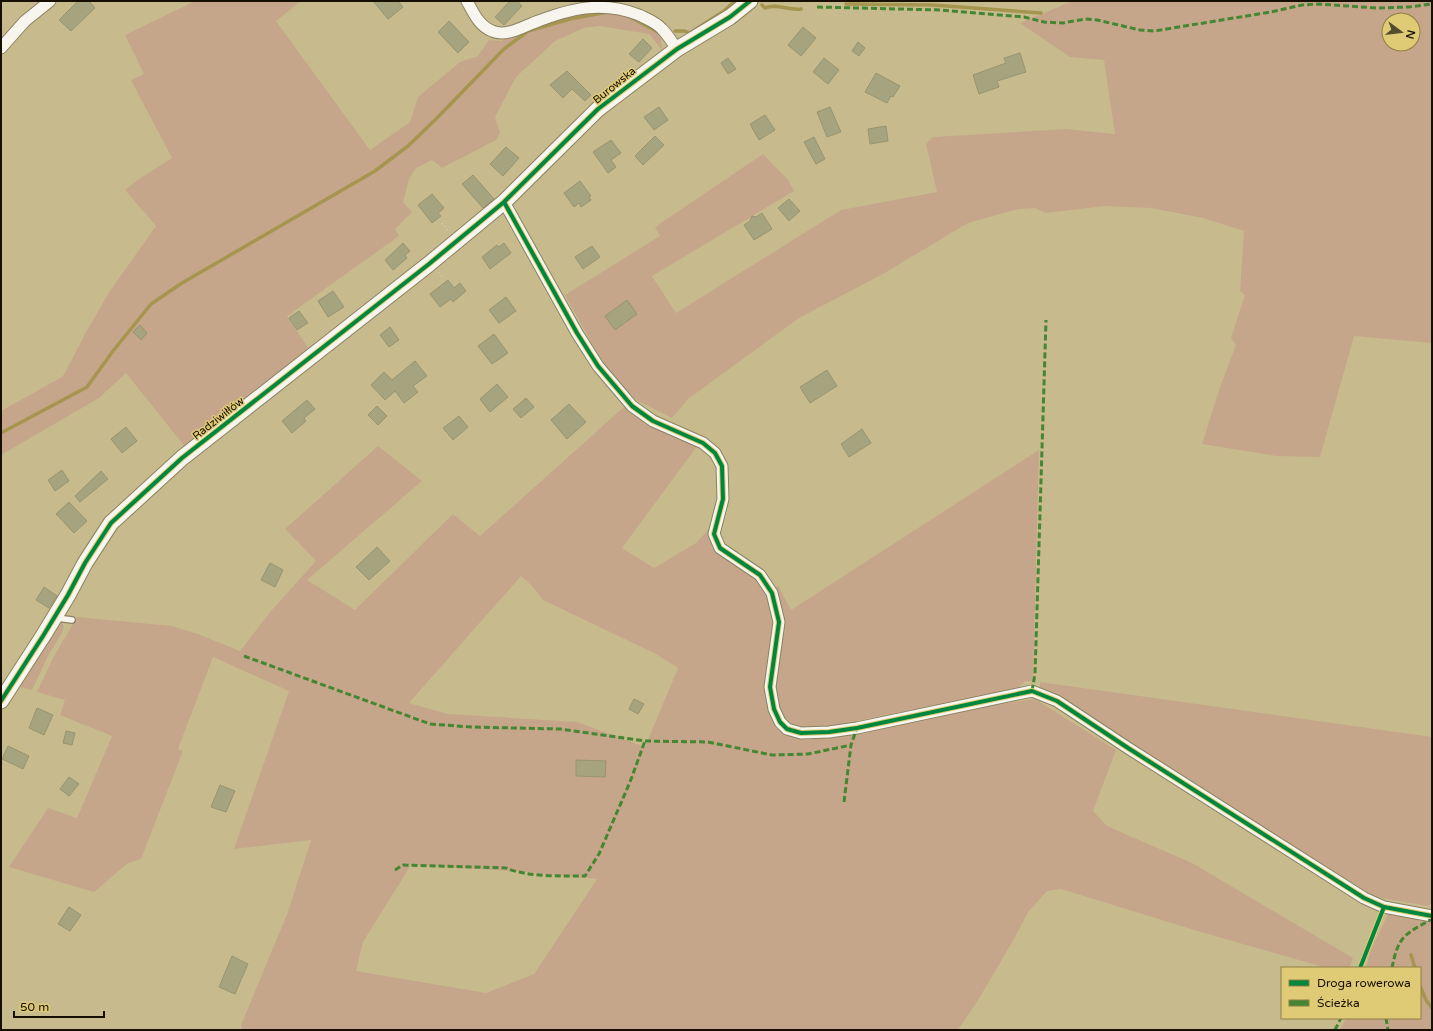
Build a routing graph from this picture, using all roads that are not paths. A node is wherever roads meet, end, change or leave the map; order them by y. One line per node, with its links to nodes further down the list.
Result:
1 (50, 1): 4 (street)
2 (467, 1): 5 (street)
3 (750, 1): 5 (street, Burowska)
4 (1, 48)
5 (677, 49): 6 (street, Burowska)
6 (504, 202): 7 (street, Radziwiłłów); 10 (street)
7 (54, 617): 8 (lane); 9 (street, Radziwiłłów)
8 (72, 620)
9 (1, 701)
10 (1432, 916)

